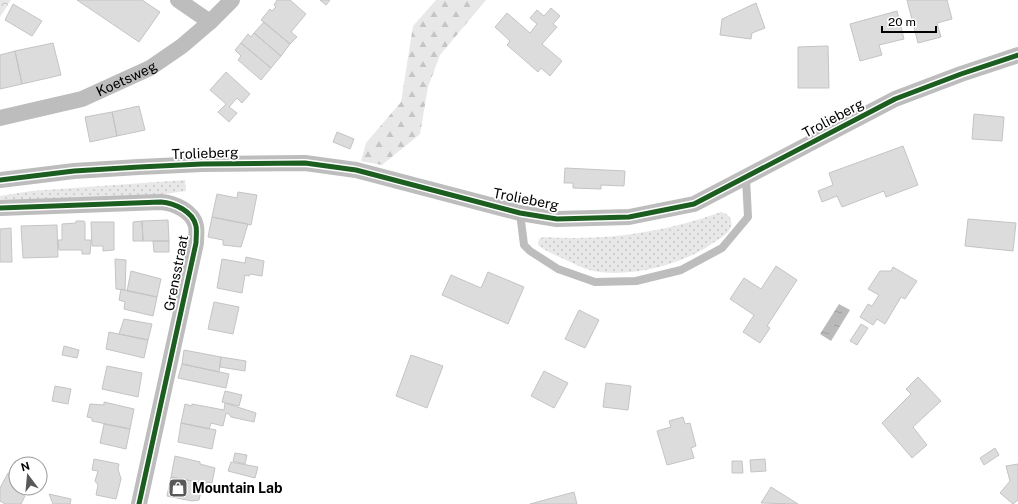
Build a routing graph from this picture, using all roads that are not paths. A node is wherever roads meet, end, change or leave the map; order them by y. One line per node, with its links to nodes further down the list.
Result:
1 (178, 0): 3 (street)
2 (232, 0): 3 (street, Koetsweg)
3 (210, 22): 5 (street, Koetsweg)
4 (1018, 56): 6 (street, Trolieberg)
5 (0, 118)
6 (746, 178): 9 (street, Trolieberg); 9 (lane, Trolieberg)
7 (0, 180): 9 (street, Trolieberg)
8 (0, 208): 10 (street, Grensstraat)
9 (520, 213)
10 (139, 504)

